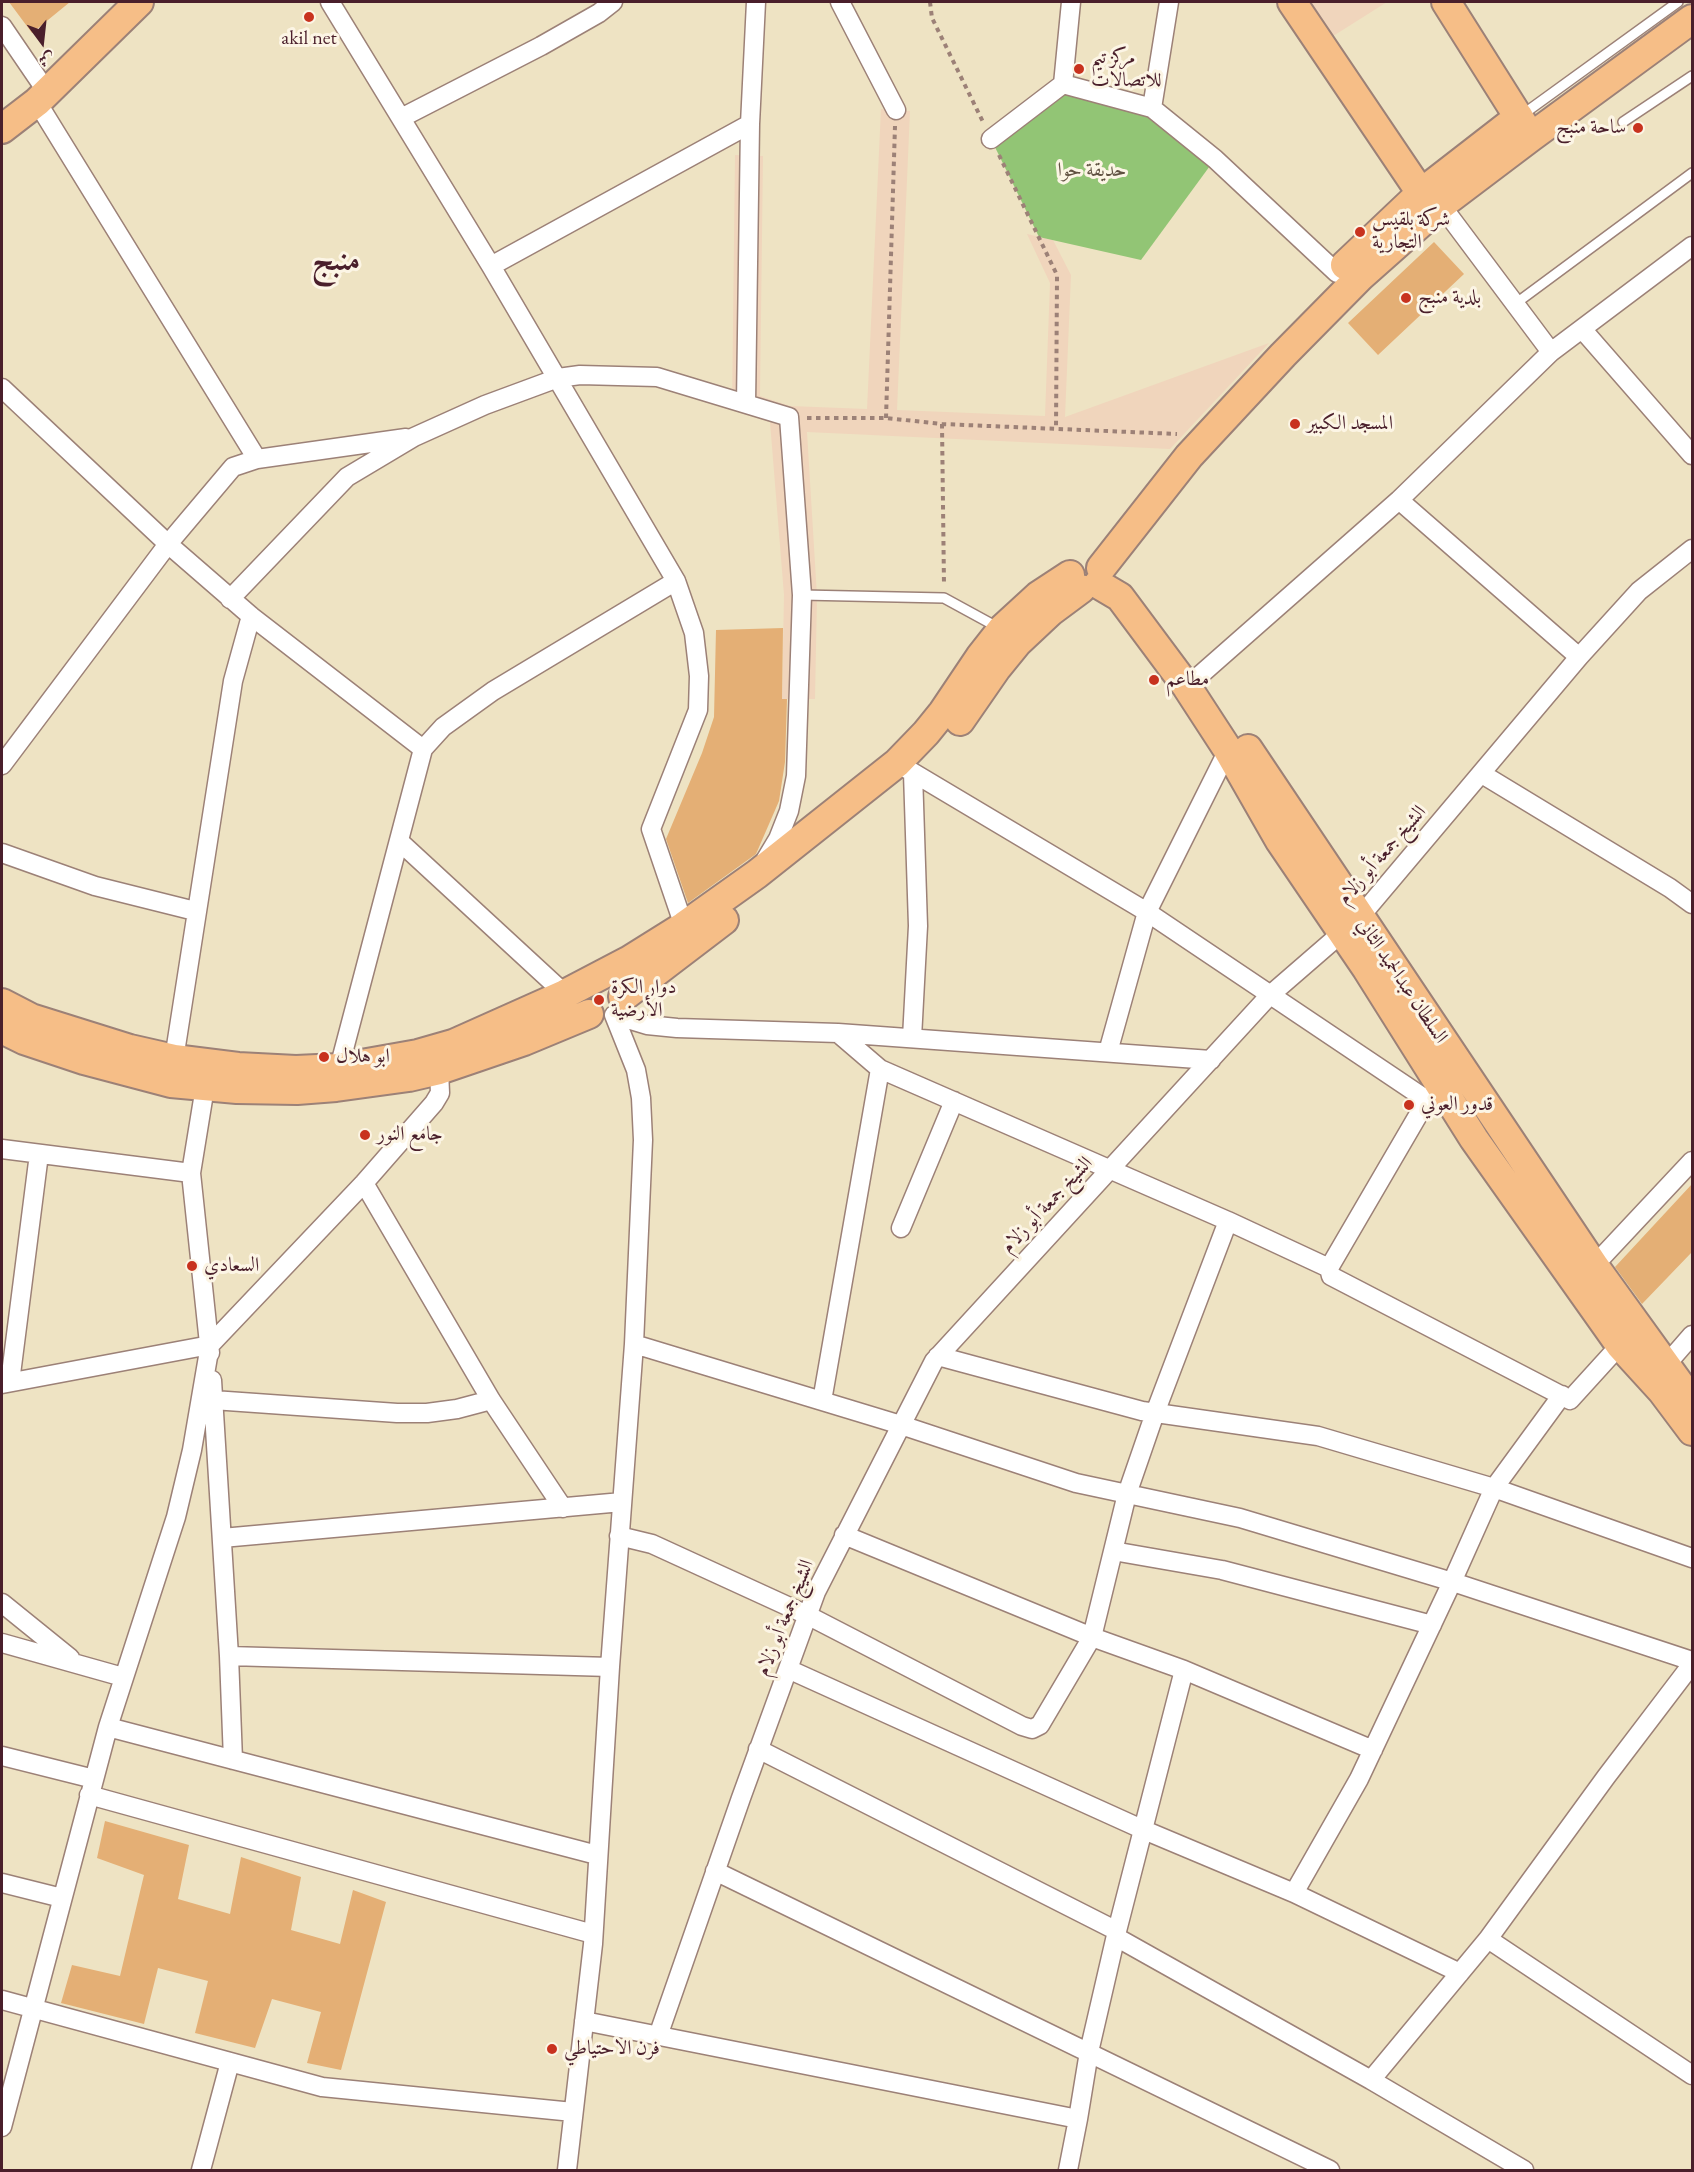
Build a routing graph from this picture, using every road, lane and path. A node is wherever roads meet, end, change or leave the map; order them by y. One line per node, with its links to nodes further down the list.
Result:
1 (139, 2): 16 (main road)
2 (330, 2): 19 (street)
3 (613, 2): 19 (street)
4 (756, 2): 21 (street)
5 (840, 2): 18 (street)
6 (930, 2): 24 (path)
7 (1071, 2): 15 (street)
8 (1169, 2): 17 (street)
9 (1292, 2): 26 (main road)
10 (1446, 2): 22 (main road)
11 (1677, 2): 22 (lane)
12 (1692, 20): 22 (main road)
13 (2, 26): 16 (street)
14 (1692, 76): 20 (lane)
15 (1063, 84): 17 (street); 24 (street)
16 (42, 97): 23 (main road); 43 (street)
17 (1152, 108): 29 (street)
18 (896, 110): 37 (path)
19 (401, 118): 28 (street)
20 (1623, 122)
21 (750, 124): 28 (street); 35 (street)
22 (1525, 127): 26 (main road)
23 (2, 129)
24 (991, 140): 39 (path)
25 (1692, 173): 30 (lane)
26 (1431, 199): 29 (main road); 30 (street); 47 (main road)
27 (1692, 246): 31 (street)
28 (491, 266): 33 (street)
29 (1337, 273): 40 (main road)
30 (1515, 304): 32 (street)
31 (1582, 329): 32 (street); 42 (street)
32 (1551, 352): 44 (street)
33 (558, 378): 35 (street); 41 (street); 48 (street)
34 (2, 388): 45 (street)
35 (746, 404): 36 (street)
36 (789, 417): 37 (path); 49 (street)
37 (886, 418): 38 (path)
38 (942, 424): 39 (path); 51 (path)
39 (1056, 429): 40 (path)
40 (1184, 434): 47 (main road)
41 (414, 437): 43 (street); 50 (street)
42 (1692, 455)
43 (258, 459): 45 (street)
44 (1399, 500): 54 (street); 55 (street)
45 (168, 544): 50 (street); 58 (street)
46 (1692, 549): 54 (street, الشيخ جمعة أبو زلام)
47 (1090, 574): 53 (main road); 55 (main road, السلطان عبدالحميد الثاني); 57 (main road); 59 (main road)
48 (676, 581): 56 (street); 67 (street)
49 (802, 595): 51 (lane); 63 (street)
50 (230, 598): 52 (street)
51 (944, 598): 53 (lane)
52 (250, 616): 56 (street); 65 (street)
53 (1002, 629): 59 (main road)
54 (1578, 657): 60 (street, الشيخ جمعة أبو زلام)
55 (1199, 676): 68 (main road, السلطان عبدالحميد الثاني)
56 (423, 749): 61 (street)
57 (1228, 750): 66 (street); 68 (main road)
58 (2, 764)
59 (905, 768): 63 (main road); 66 (street); 73 (main road); 76 (street)
60 (1482, 774): 64 (street); 68 (street, الشيخ جمعة أبو زلام)
61 (399, 841): 70 (street); 80 (street)
62 (3, 860): 65 (street)
63 (757, 874): 67 (main road)
64 (1692, 904)
65 (195, 911): 78 (street)
66 (1147, 912): 71 (street); 77 (street)
67 (684, 926): 69 (main road)
68 (1350, 926): 71 (street, الشيخ جمعة أبو زلام); 84 (main road); 95 (main road, السلطان عبدالحميد الثاني)
69 (592, 980): 70 (main road); 73 (main road)
70 (565, 994): 80 (main road)
71 (1269, 996): 79 (street, الشيخ جمعة أبو زلام); 84 (street)
72 (2, 1004): 78 (main road)
73 (609, 1009): 75 (street); 82 (main road); 97 (street)
74 (2, 1029): 83 (main road)
75 (838, 1033): 76 (street); 81 (street)
76 (912, 1038): 77 (street)
77 (1108, 1052): 79 (street)
78 (174, 1059): 80 (main road)
79 (1211, 1059): 89 (street, الشيخ جمعة أبو زلام)
80 (339, 1068)
81 (880, 1069): 85 (street); 106 (street)
82 (439, 1070): 83 (main road); 91 (street)
83 (205, 1087): 90 (street)
84 (1434, 1092): 94 (street); 95 (main road)
85 (954, 1101): 89 (street); 93 (street)
86 (2, 1149): 87 (street)
87 (39, 1154): 90 (street); 102 (street)
88 (1692, 1161): 95 (street)
89 (1110, 1169): 92 (street); 100 (street, الشيخ جمعة أبو زلام)
90 (191, 1173): 98 (street)
91 (364, 1184): 98 (street); 105 (street)
92 (1228, 1221): 94 (street); 108 (street)
93 (902, 1228)
94 (1329, 1268): 103 (street)
95 (1585, 1275): 99 (main road); 101 (main road, السلطان عبدالحميد الثاني)
96 (1692, 1335): 101 (street)
97 (634, 1344): 106 (street); 113 (street)
98 (210, 1345): 102 (street); 104 (street); 132 (street)
99 (1620, 1345): 103 (street); 110 (main road)
100 (938, 1356): 108 (street); 109 (street, الشيخ جمعة أبو زلام)
101 (1665, 1366): 107 (main road, السلطان عبدالحميد الثاني)
102 (6, 1383)
103 (1562, 1395): 111 (street)
104 (213, 1400): 105 (street); 117 (street)
105 (491, 1400): 114 (street)
106 (822, 1401): 109 (street)
107 (1692, 1402)
108 (1155, 1413): 111 (street); 112 (street)
109 (901, 1425): 112 (street); 115 (street, الشيخ جمعة أبو زلام)
110 (1692, 1431)
111 (1494, 1488): 119 (street); 120 (street)
112 (1127, 1494): 118 (street); 120 (street)
113 (622, 1502): 114 (street); 116 (street)
114 (563, 1508): 117 (street)
115 (844, 1535): 122 (street, الشيخ جمعة أبو زلام); 124 (street)
116 (619, 1536): 122 (street); 129 (street)
117 (222, 1538): 126 (street)
118 (1113, 1551): 123 (street); 124 (street)
119 (1692, 1558)
120 (1452, 1582): 123 (street); 127 (street)
121 (2, 1604): 128 (street)
122 (807, 1615): 124 (street); 130 (street, الشيخ جمعة أبو زلام)
123 (1432, 1625): 135 (street)
124 (1092, 1637): 131 (street)
125 (2, 1643): 128 (street)
126 (230, 1656): 129 (street); 137 (street)
127 (1692, 1662): 147 (street)
128 (76, 1663): 132 (street)
129 (610, 1667): 140 (street)
130 (788, 1669): 134 (street, الشيخ جمعة أبو زلام); 139 (street)
131 (1185, 1670): 135 (street); 139 (street)
132 (123, 1677): 133 (street)
133 (108, 1728): 137 (street); 138 (street)
134 (758, 1749): 141 (street, الشيخ جمعة أبو زلام); 146 (street)
135 (1373, 1750): 143 (street)
136 (2, 1756): 138 (street)
137 (233, 1760): 140 (street)
138 (92, 1787): 144 (street); 145 (street)
139 (1144, 1830): 143 (street); 146 (street)
140 (597, 1855): 145 (street)
141 (715, 1871): 152 (street, الشيخ جمعة أبو زلام); 153 (street)
142 (2, 1883): 144 (street)
143 (1294, 1893): 148 (street)
144 (62, 1898): 150 (street)
145 (593, 1934): 151 (street)
146 (1117, 1934): 153 (street); 156 (street)
147 (1488, 1939): 148 (street); 155 (street)
148 (1460, 1973): 156 (street)
149 (2, 2000): 150 (street)
150 (33, 2008): 154 (street); 159 (street)
151 (584, 2021): 152 (street); 157 (street)
152 (658, 2036): 158 (street)
153 (1089, 2052): 158 (street); 163 (street)
154 (230, 2062): 157 (street); 160 (street)
155 (1692, 2075)
156 (1371, 2080): 164 (street)
157 (573, 2112): 161 (street)
158 (1078, 2119): 162 (street)
159 (2, 2127)
160 (201, 2170)
161 (567, 2170)
162 (1068, 2170)
163 (1330, 2170)
164 (1524, 2170)

